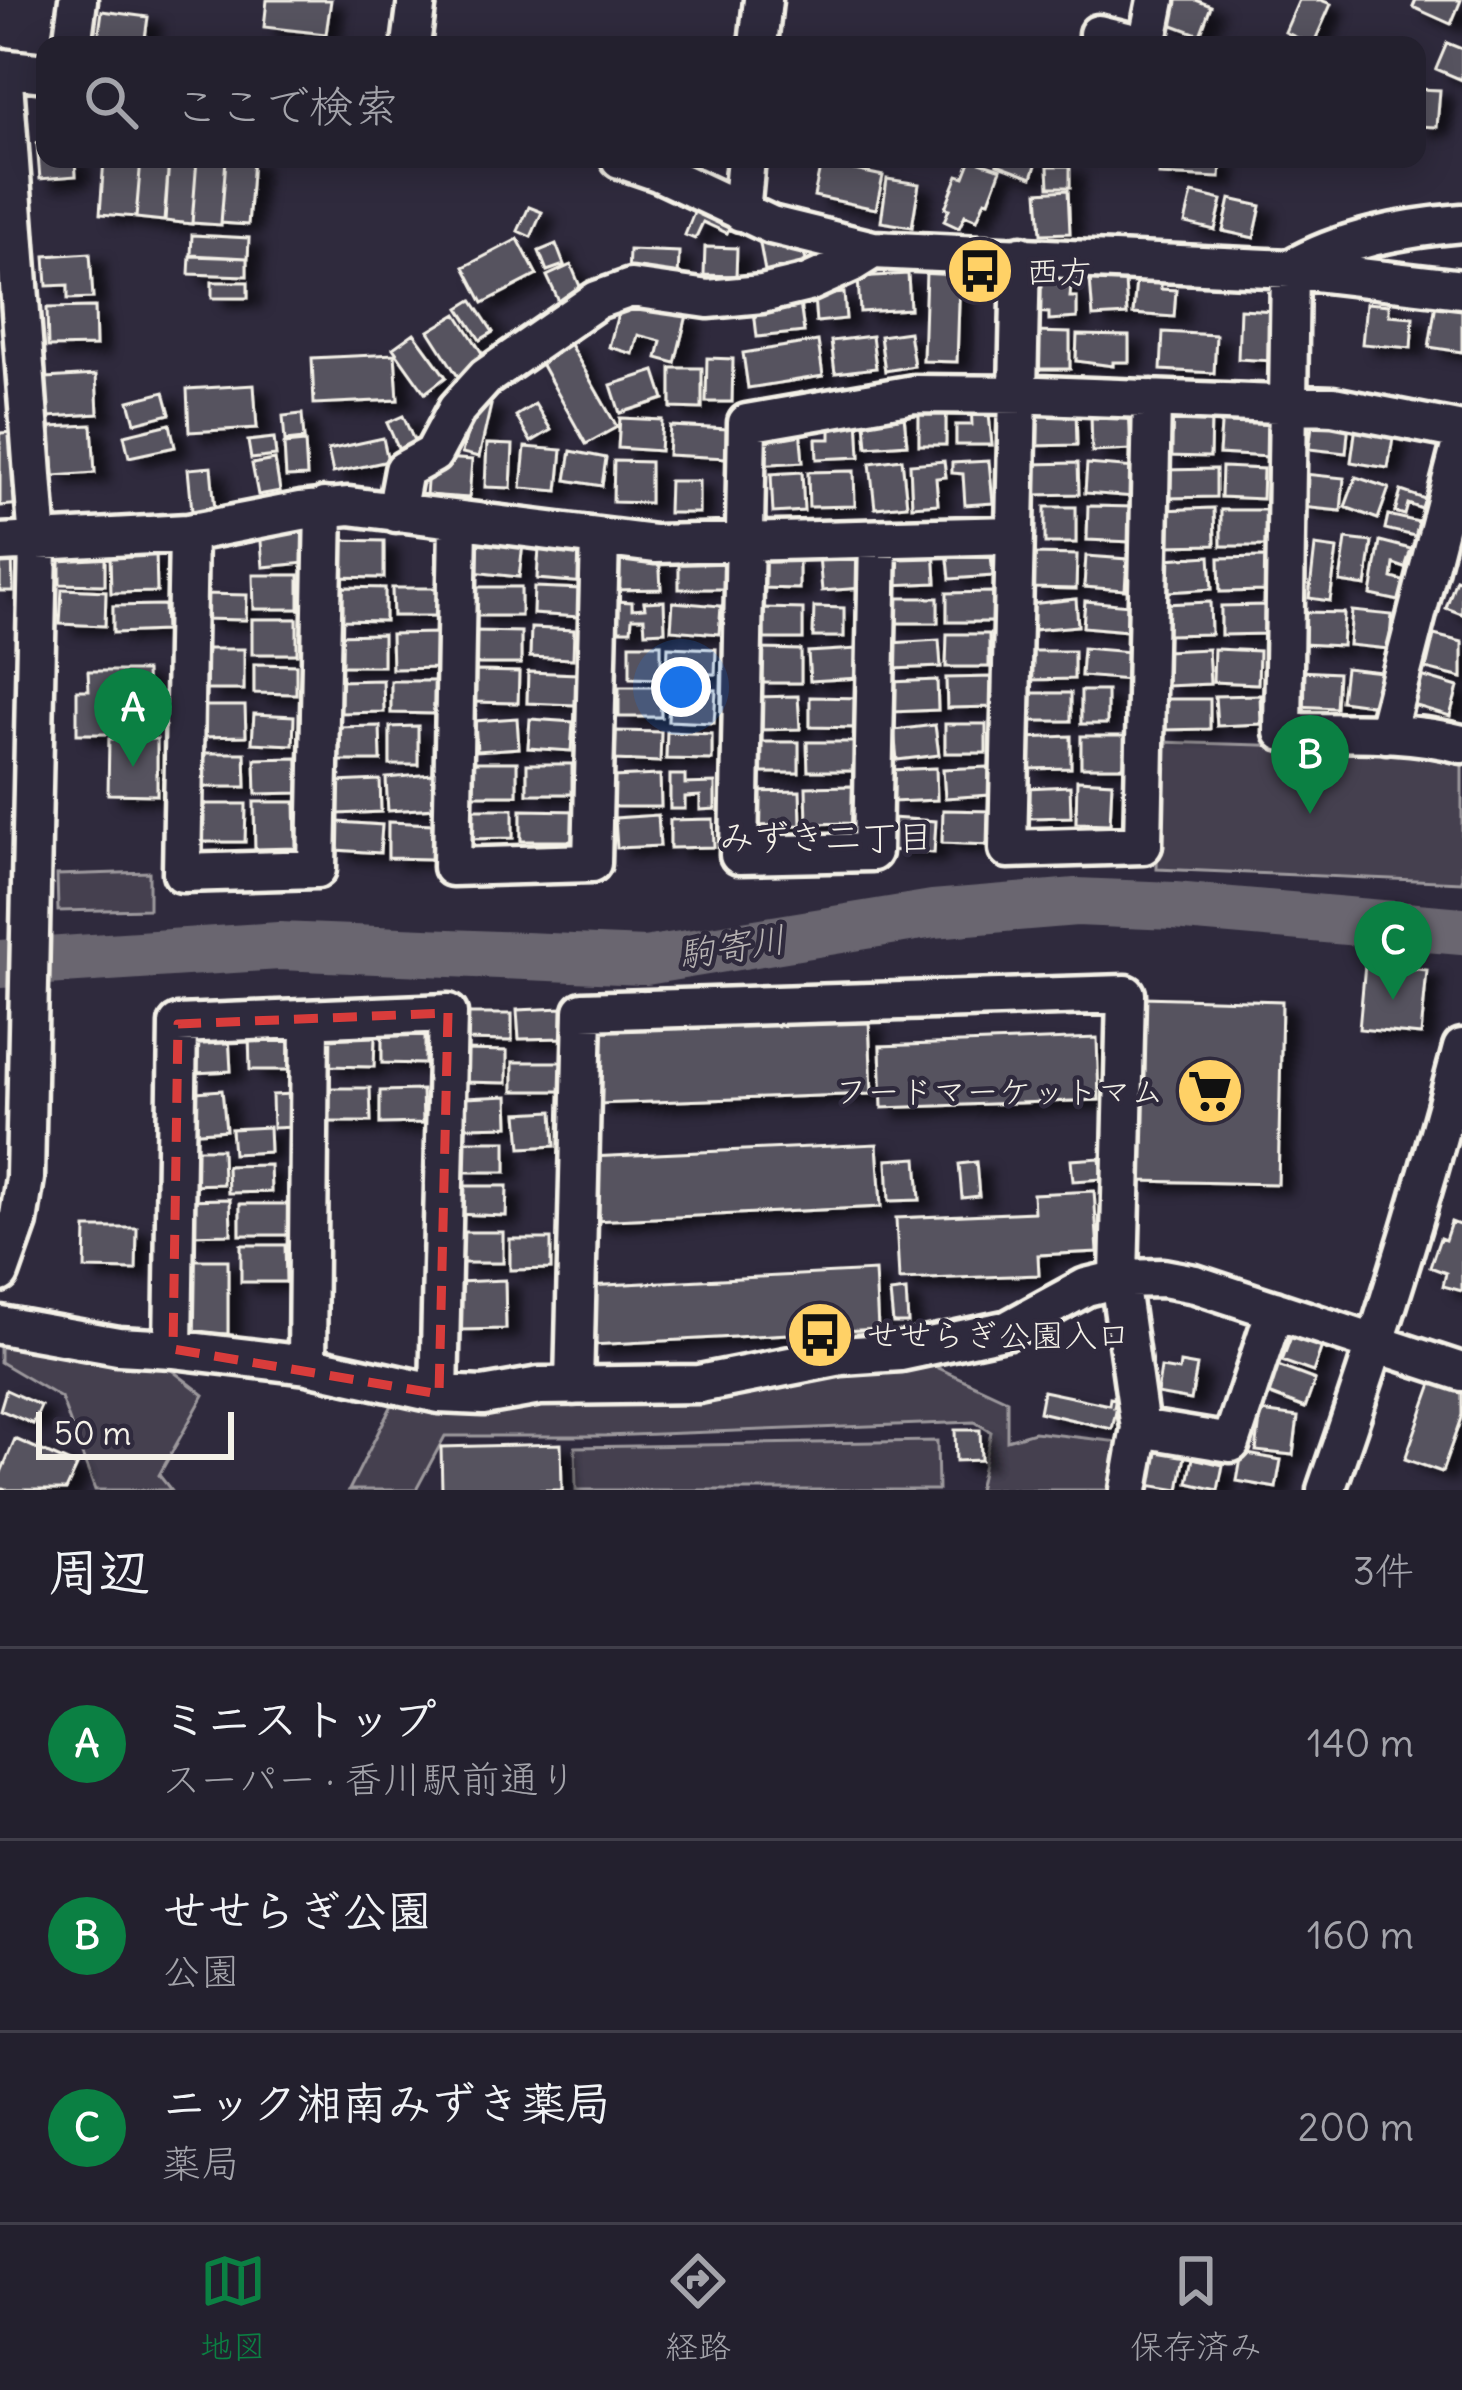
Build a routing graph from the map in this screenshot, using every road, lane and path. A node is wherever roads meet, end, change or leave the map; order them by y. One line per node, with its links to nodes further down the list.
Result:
1 (78, 0): 6 (street)
2 (417, 0): 7 (street)
3 (763, 0): 8 (street)
4 (1156, 0): 10 (street)
5 (1098, 34): 9 (street)
6 (73, 36)
7 (412, 36)
8 (759, 36)
9 (1107, 36)
10 (1147, 36)
11 (2, 68): 12 (street); 34 (street)
12 (36, 72)
13 (646, 168): 15 (street)
14 (745, 168): 15 (street)
15 (741, 212): 17 (street)
16 (1462, 223): 19 (street)
17 (873, 250): 18 (street); 26 (street)
18 (1021, 255): 19 (street); 21 (street)
19 (1290, 269): 20 (street); 23 (street)
20 (1462, 290)
21 (1017, 394): 22 (street); 29 (street); 32 (street)
22 (1151, 399): 23 (street); 29 (street)
23 (1289, 403): 24 (street); 35 (street)
24 (1462, 435): 35 (street)
25 (324, 507): 26 (street); 28 (street); 28 (street)
26 (396, 513): 27 (street)
27 (458, 522): 30 (street); 30 (street)
28 (188, 533): 34 (street)
29 (1015, 535): 31 (street)
30 (600, 538): 32 (street)
31 (878, 539): 32 (street); 32 (street)
32 (744, 542)
33 (0, 543): 34 (street)
34 (38, 543): 39 (street)
35 (1386, 734): 36 (street)
36 (1462, 745)
37 (310, 1019): 44 (street); 45 (street); 48 (street)
38 (1462, 1048): 43 (street)
39 (0, 1273)
40 (1119, 1279): 41 (street); 47 (street); 47 (street); 49 (street)
41 (1275, 1310): 43 (street); 49 (street)
42 (0, 1325): 44 (street)
43 (1376, 1345): 46 (street); 51 (street)
44 (173, 1349): 45 (street)
45 (307, 1365): 48 (street)
46 (1462, 1372)
47 (574, 1386): 48 (street)
48 (439, 1394)
49 (1140, 1428): 50 (street)
50 (1129, 1490)
51 (1325, 1490)

